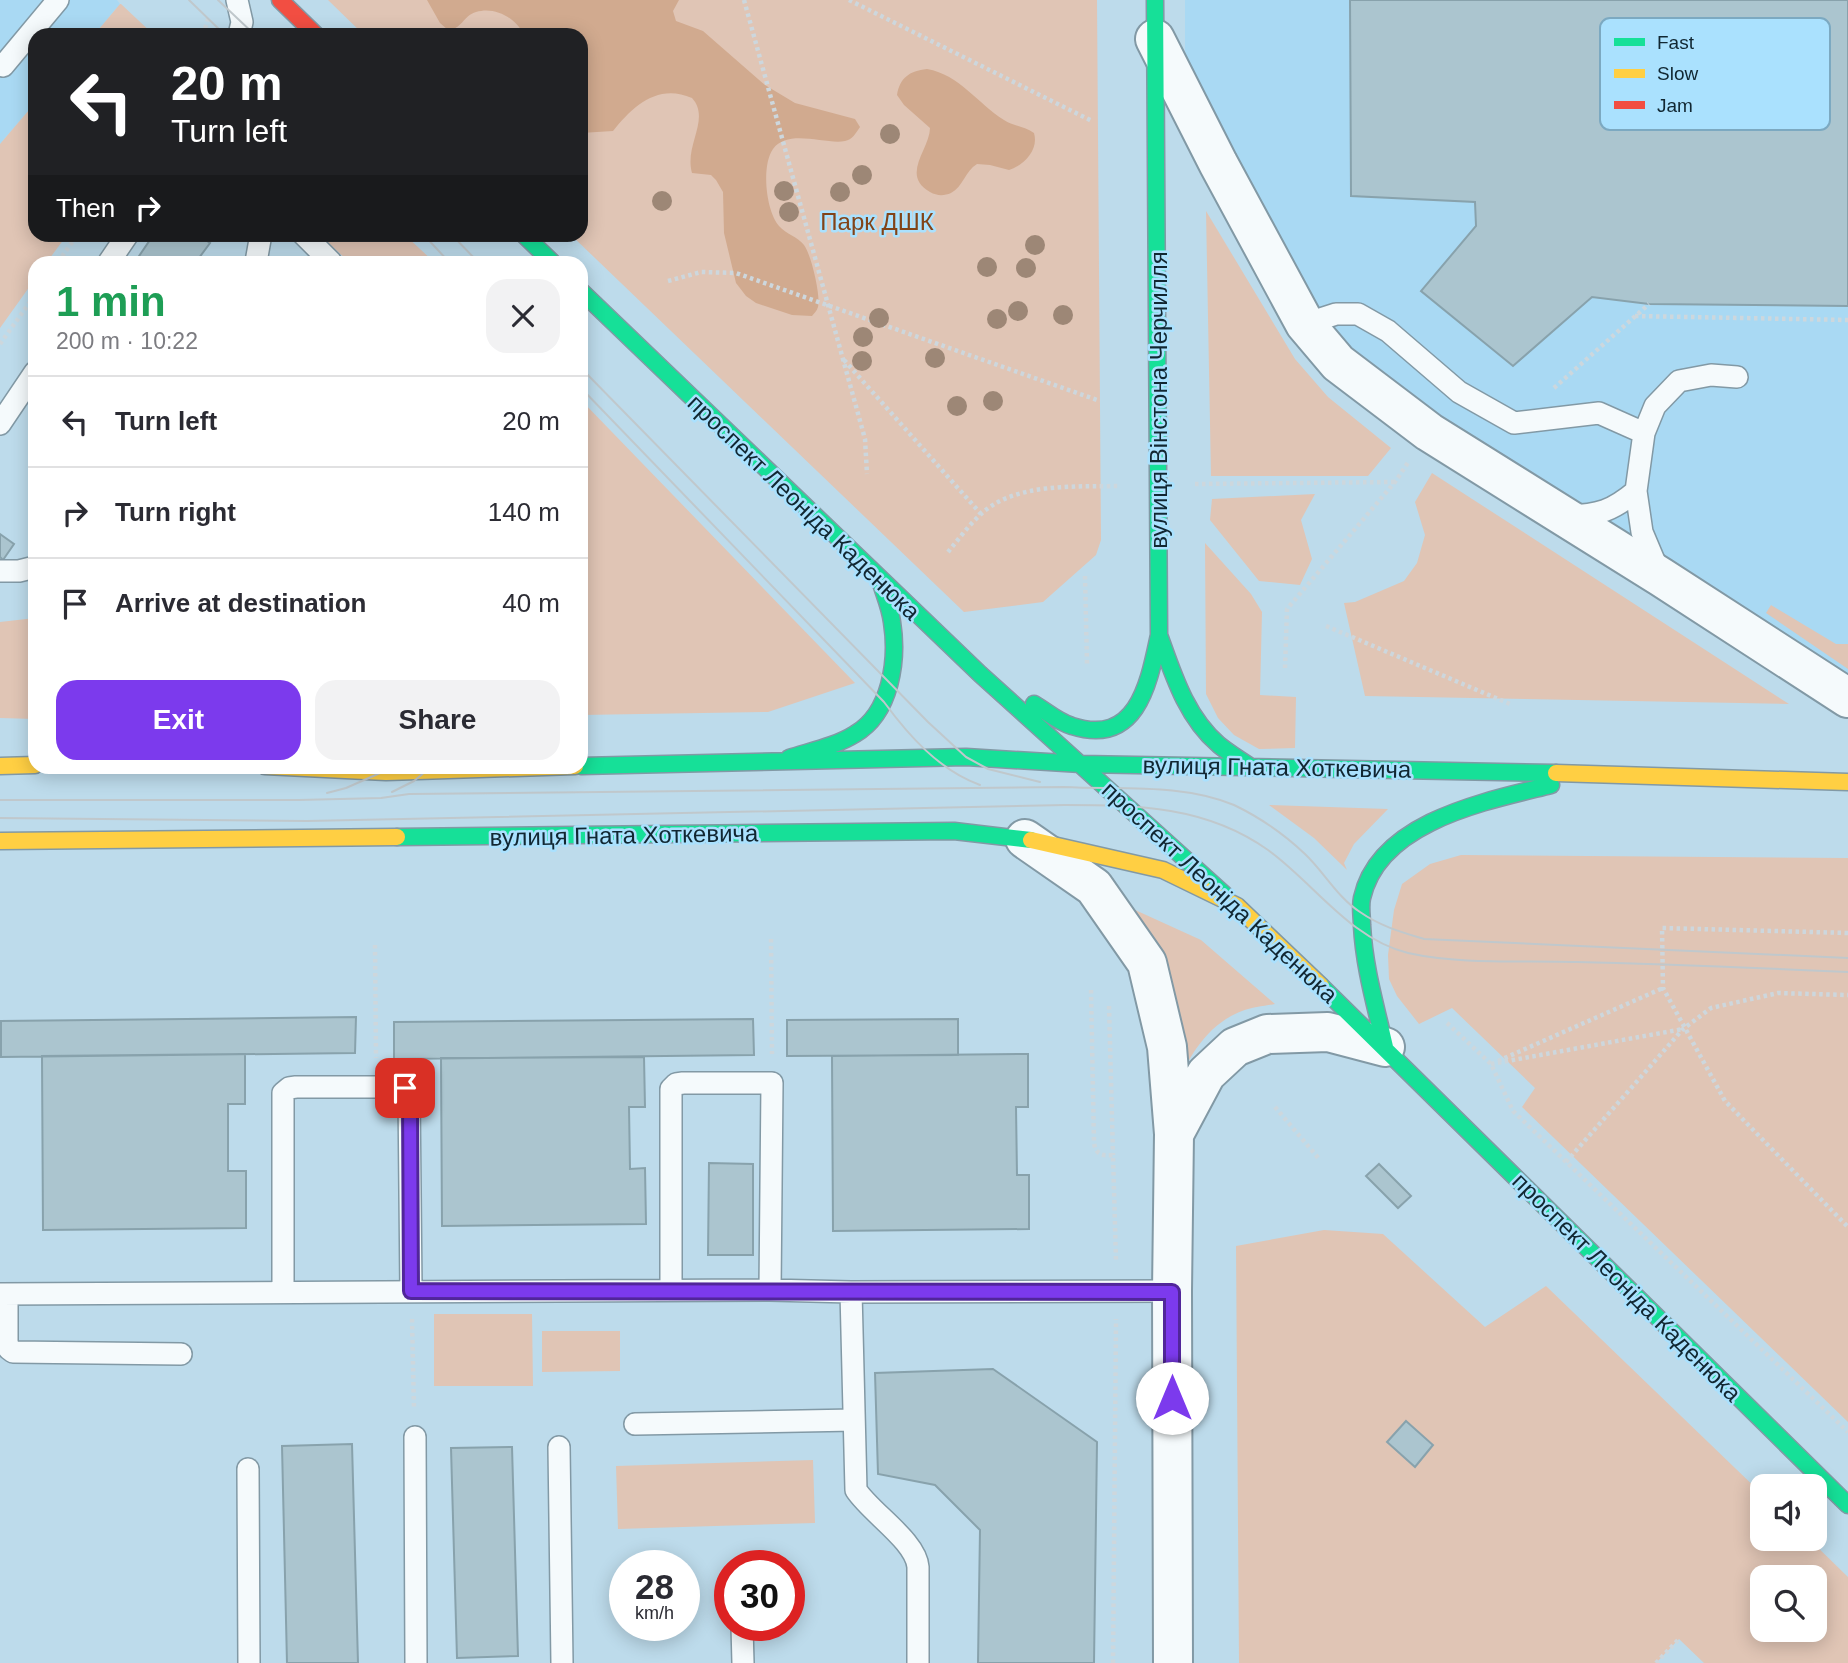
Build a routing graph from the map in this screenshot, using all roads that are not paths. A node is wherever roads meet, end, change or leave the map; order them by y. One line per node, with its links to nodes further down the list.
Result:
1 (58, 0): 5 (lane)
2 (237, 0): 6 (lane)
3 (279, 0): 7 (main road)
4 (1155, 0): 9 (main road, вулиця Вінстона Черчилля)
5 (35, 28)
6 (241, 28)
7 (309, 28)
8 (28, 36): 10 (lane)
9 (1155, 39): 16 (street); 27 (main road, вулиця Вінстона Черчилля)
10 (3, 66)
11 (311, 242): 13 (lane)
12 (531, 242): 14 (main road)
13 (325, 256)
14 (546, 256)
15 (588, 298): 26 (main road, проспект Леоніда Каденюка)
16 (1305, 324): 20 (lane); 22 (street)
17 (1737, 377): 20 (lane)
18 (28, 382): 19 (lane)
19 (0, 424)
20 (1643, 433): 21 (lane)
21 (1636, 491): 22 (lane); 25 (lane)
22 (1565, 517): 25 (street)
23 (28, 569): 24 (lane)
24 (0, 571)
25 (1661, 577): 29 (street)
26 (880, 580): 28 (main road, проспект Леоніда Каденюка); 30 (main road)
27 (1160, 635): 28 (main road); 35 (main road, вулиця Вінстона Черчилля)
28 (980, 674): 31 (main road, проспект Леоніда Каденюка)
29 (1848, 698)
30 (785, 760): 31 (main road, вулиця Гната Хоткевича); 34 (main road, вулиця Гната Хоткевича)
31 (1081, 764): 35 (main road, вулиця Гната Хоткевича); 40 (main road, проспект Леоніда Каденюка)
32 (0, 765): 33 (main road)
33 (28, 765)
34 (588, 766)
35 (1251, 767): 36 (main road, вулиця Гната Хоткевича)
36 (1593, 774): 37 (main road, вулиця Гната Хоткевича); 41 (main road)
37 (1848, 782)
38 (1025, 839): 39 (main road, вулиця Гната Хоткевича); 40 (main road, вулиця Гната Хоткевича); 42 (street)
39 (0, 841)
40 (1237, 906): 41 (main road, проспект Леоніда Каденюка)
41 (1385, 1047): 42 (street); 56 (main road, проспект Леоніда Каденюка)
42 (1174, 1134): 48 (street)
43 (671, 1290): 44 (lane); 44 (lane); 45 (lane)
44 (770, 1290): 47 (lane)
45 (411, 1291): 46 (lane); 46 (lane)
46 (284, 1292): 49 (lane)
47 (851, 1292): 48 (lane); 51 (lane)
48 (1172, 1292): 63 (street)
49 (3, 1294): 50 (lane)
50 (181, 1354)
51 (854, 1420): 52 (lane); 62 (lane)
52 (635, 1424)
53 (415, 1437): 59 (lane)
54 (559, 1447): 60 (lane)
55 (248, 1469): 58 (lane)
56 (1848, 1505)
57 (743, 1641): 61 (lane)
58 (249, 1663)
59 (416, 1663)
60 (562, 1663)
61 (743, 1663)
62 (918, 1663)
63 (1173, 1663)

